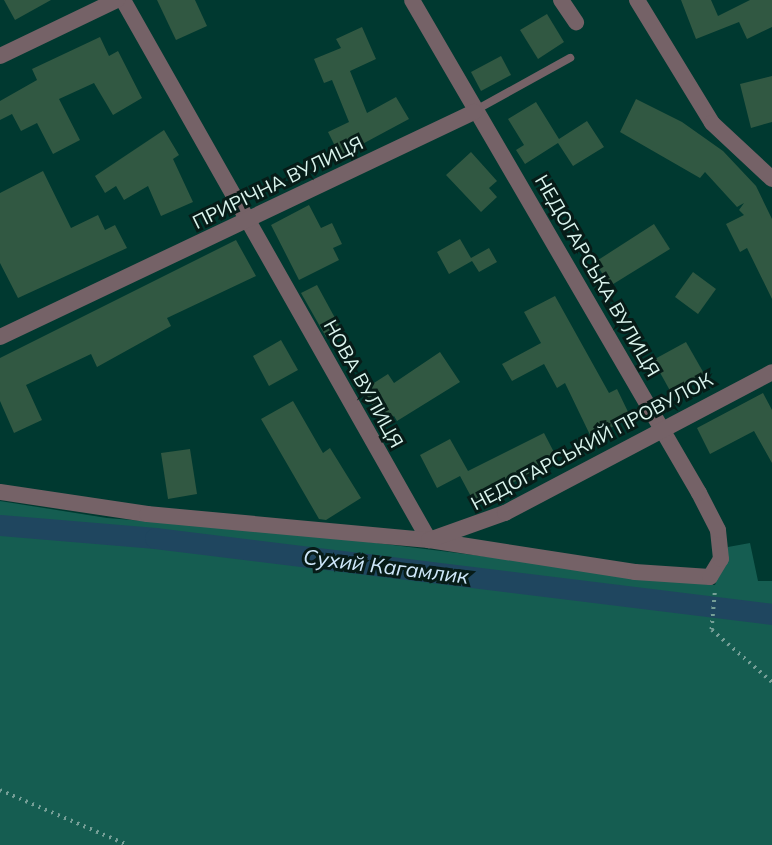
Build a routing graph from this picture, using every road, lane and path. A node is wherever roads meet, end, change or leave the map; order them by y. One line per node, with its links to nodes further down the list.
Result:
1 (117, 0): 7 (street)
2 (123, 0): 11 (street, НОВА ВУЛИЦЯ)
3 (412, 0): 9 (street, НЕДОГАРСЬКА ВУЛИЦЯ)
4 (561, 0): 6 (street)
5 (637, 0): 10 (street)
6 (576, 22)
7 (0, 56)
8 (569, 58): 9 (lane, ПРИРІЧНА ВУЛИЦЯ)
9 (474, 112): 11 (street, ПРИРІЧНА ВУЛИЦЯ); 14 (street, НЕДОГАРСЬКА ВУЛИЦЯ)
10 (772, 179)
11 (251, 219): 12 (street, ПРИРІЧНА ВУЛИЦЯ); 16 (street, НОВА ВУЛИЦЯ)
12 (0, 337)
13 (772, 372): 14 (street, НЕДОГАРСЬКИЙ ПРОВУЛОК)
14 (660, 430): 16 (street, НЕДОГАРСЬКИЙ ПРОВУЛОК); 17 (street, НЕДОГАРСЬКА ВУЛИЦЯ)
15 (0, 492): 16 (street)
16 (429, 540): 17 (street)
17 (713, 585): 18 (path)
18 (772, 682)
19 (0, 790): 20 (path)
20 (128, 845)

